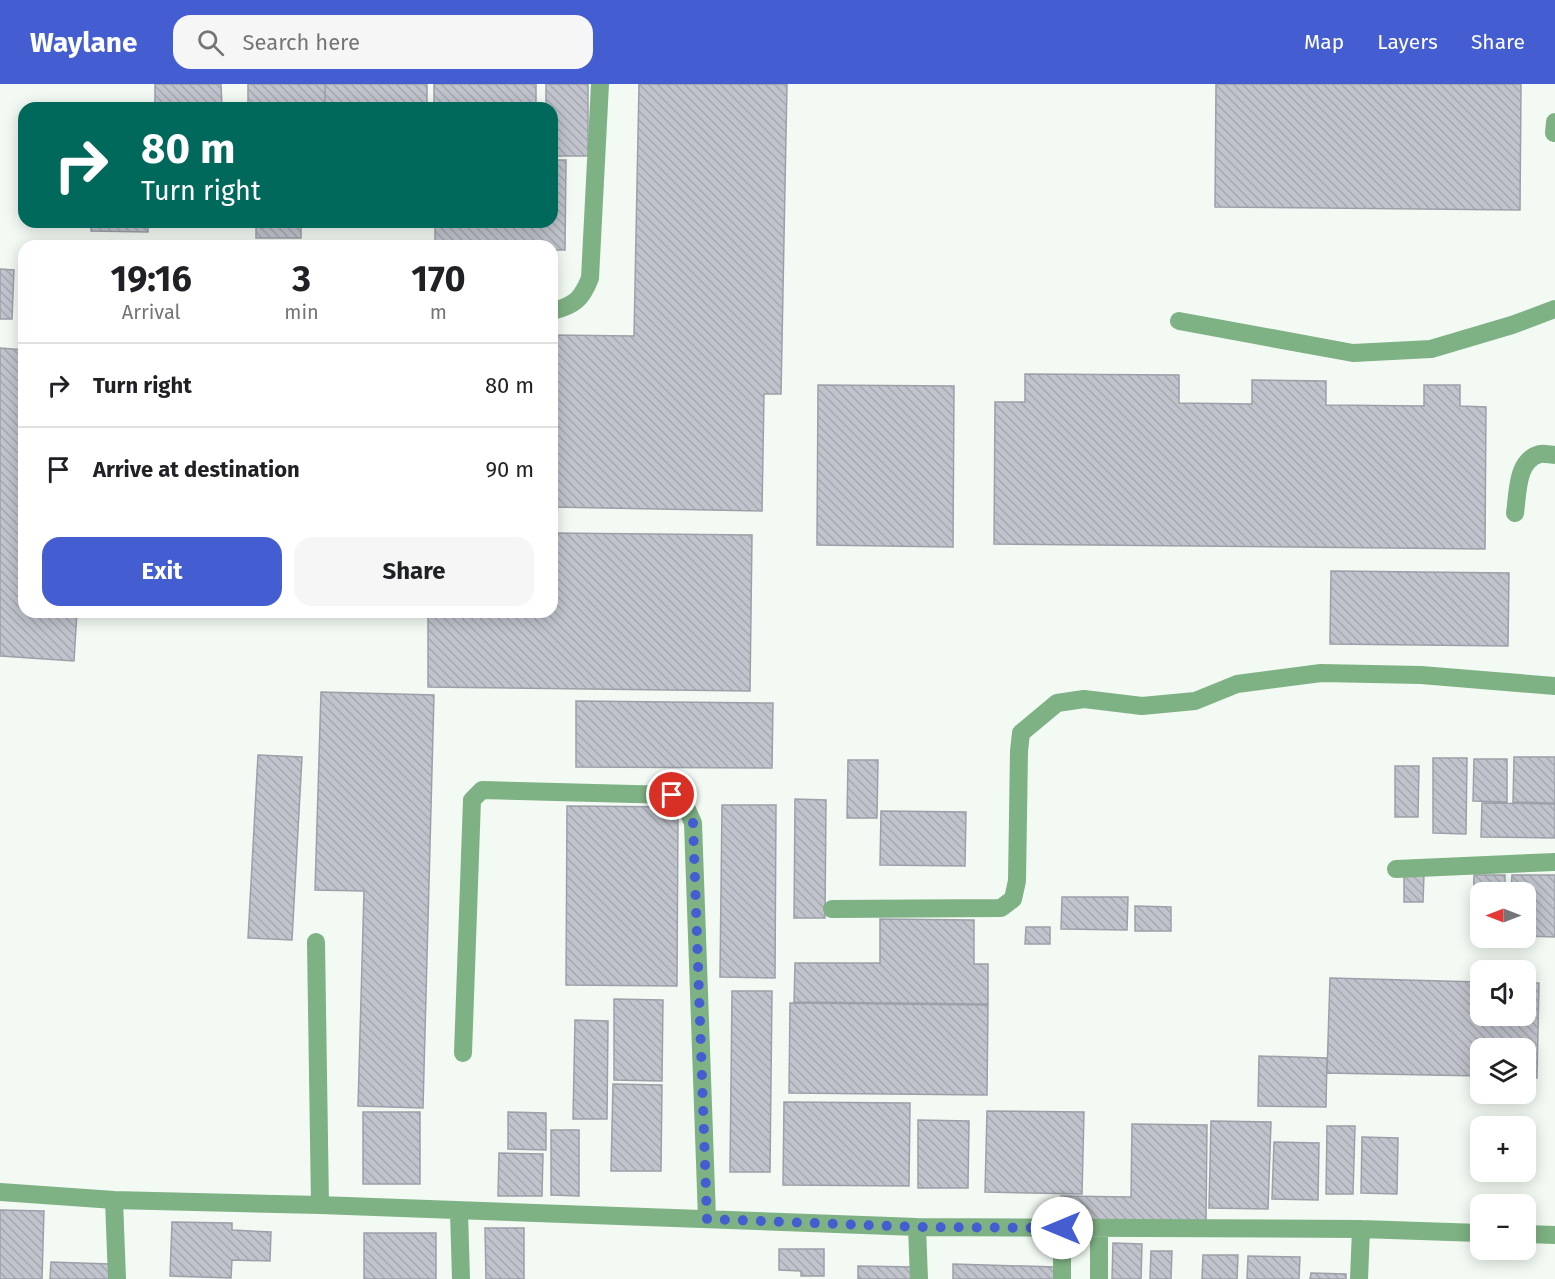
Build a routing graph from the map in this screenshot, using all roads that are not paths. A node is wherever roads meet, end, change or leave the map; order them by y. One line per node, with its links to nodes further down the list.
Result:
1 (600, 84): 3 (street)
2 (1555, 309): 4 (street)
3 (558, 310)
4 (1179, 321)
5 (1555, 455): 6 (street)
6 (1515, 513)
7 (1555, 686): 10 (street)
8 (1555, 862): 9 (street)
9 (1396, 869)
10 (832, 909)
11 (316, 942): 15 (street)
12 (463, 1053): 17 (street)
13 (0, 1192): 14 (street)
14 (114, 1200): 15 (street); 25 (street)
15 (320, 1205): 16 (street)
16 (459, 1212): 17 (street); 26 (street)
17 (707, 1219): 18 (street)
18 (917, 1227): 19 (street); 27 (street)
19 (1062, 1228): 20 (street); 28 (street)
20 (1099, 1228): 21 (street); 29 (street)
21 (1361, 1229): 22 (street); 30 (street)
22 (1470, 1233)
23 (1536, 1234): 24 (street)
24 (1555, 1235)
25 (117, 1279)
26 (461, 1279)
27 (919, 1279)
28 (1062, 1279)
29 (1099, 1279)
30 (1359, 1279)

